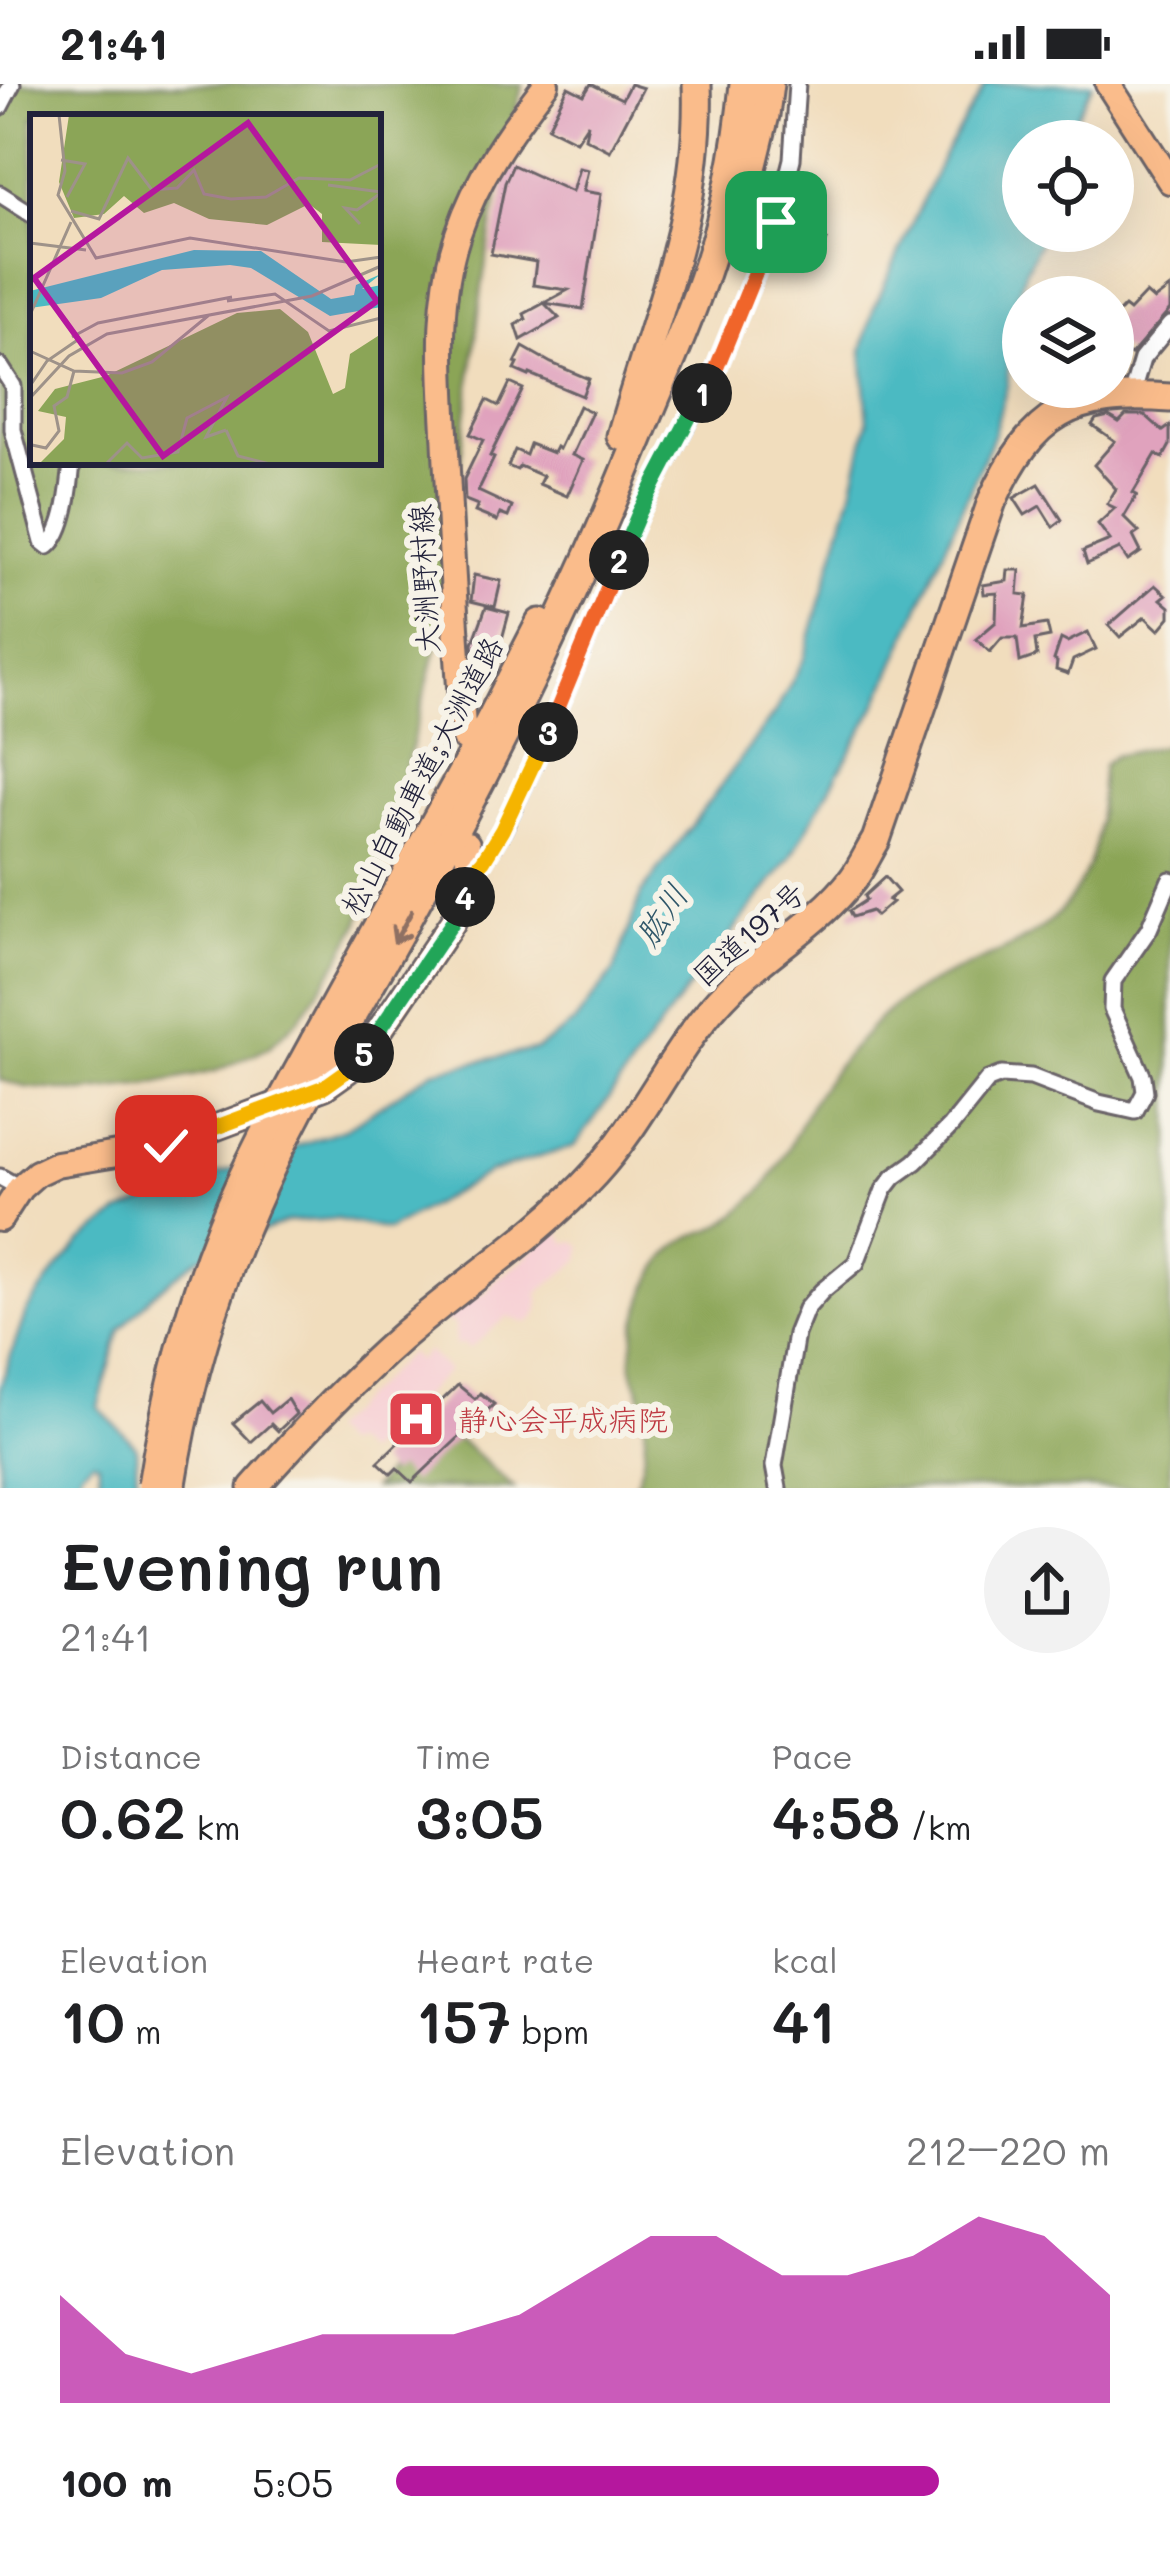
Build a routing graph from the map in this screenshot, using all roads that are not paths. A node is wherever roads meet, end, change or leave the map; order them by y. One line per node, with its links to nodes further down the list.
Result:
1 (12, 84): 9 (street)
2 (546, 84): 21 (main road, 大洲野村線)
3 (698, 84): 19 (highway)
4 (726, 84): 19 (highway, 松山自動車道;大洲道路)
5 (744, 84): 19 (highway, 松山自動車道;大洲道路)
6 (769, 84): 19 (highway)
7 (797, 84): 23 (street)
8 (1108, 84): 10 (main road)
9 (0, 107)
10 (1170, 181)
11 (0, 194): 12 (street)
12 (30, 213)
13 (1170, 325): 15 (street)
14 (0, 366): 20 (street)
15 (1134, 385)
16 (1134, 395): 17 (highway, 国道197号)
17 (1170, 398)
18 (1072, 408): 28 (highway, 国道197号)
19 (631, 436): 27 (highway, 松山自動車道;大洲道路, bridge)
20 (72, 465)
21 (464, 738)
22 (467, 844): 23 (main road)
23 (470, 874): 25 (main road)
24 (1170, 880): 29 (street)
25 (10, 1183): 26 (main road)
26 (0, 1219)
27 (162, 1486)
28 (253, 1488)
29 (778, 1488)

